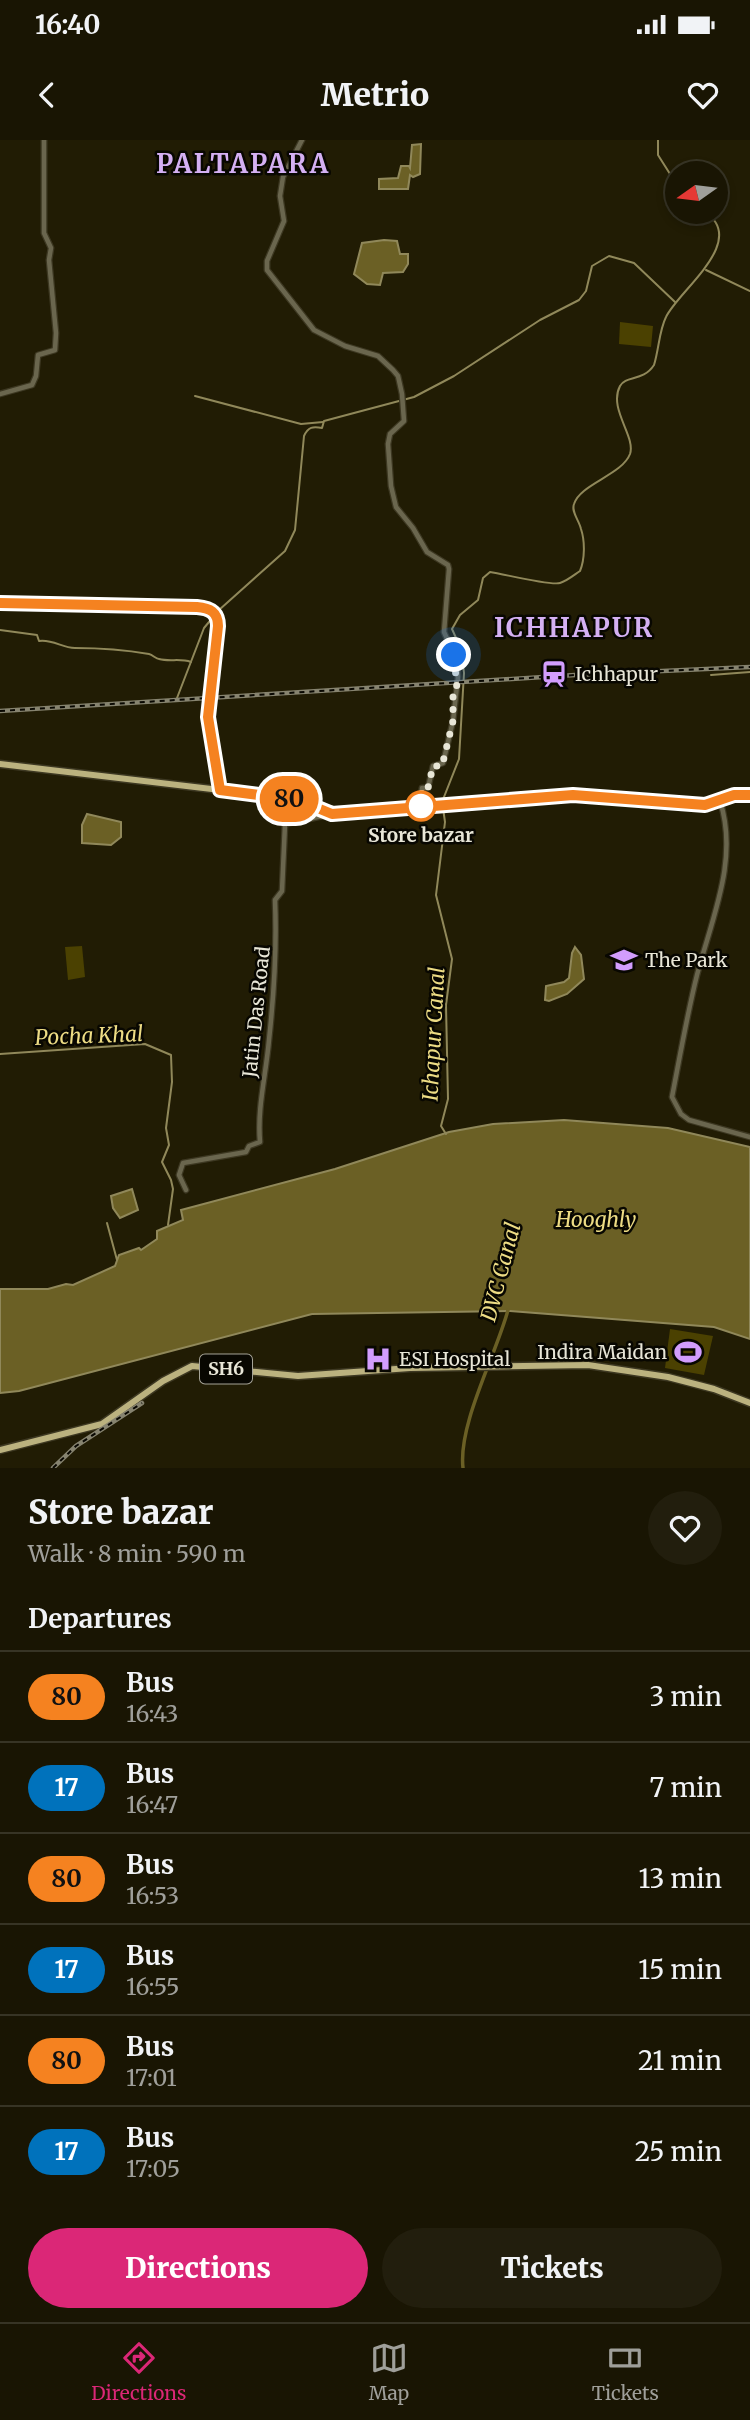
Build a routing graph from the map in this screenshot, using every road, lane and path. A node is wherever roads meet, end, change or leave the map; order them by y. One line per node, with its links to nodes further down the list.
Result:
1 (44, 140): 3 (street)
2 (302, 140): 9 (street)
3 (0, 394)
4 (0, 603): 6 (street)
5 (0, 764): 6 (main road)
6 (220, 790): 10 (main road)
7 (750, 795): 8 (main road)
8 (720, 801): 9 (main road); 11 (street)
9 (420, 806): 10 (main road)
10 (332, 814): 12 (street, Jatin Das Road)
11 (750, 1137)
12 (186, 1190)
13 (750, 1403): 14 (main road, SH6)
14 (0, 1450)

